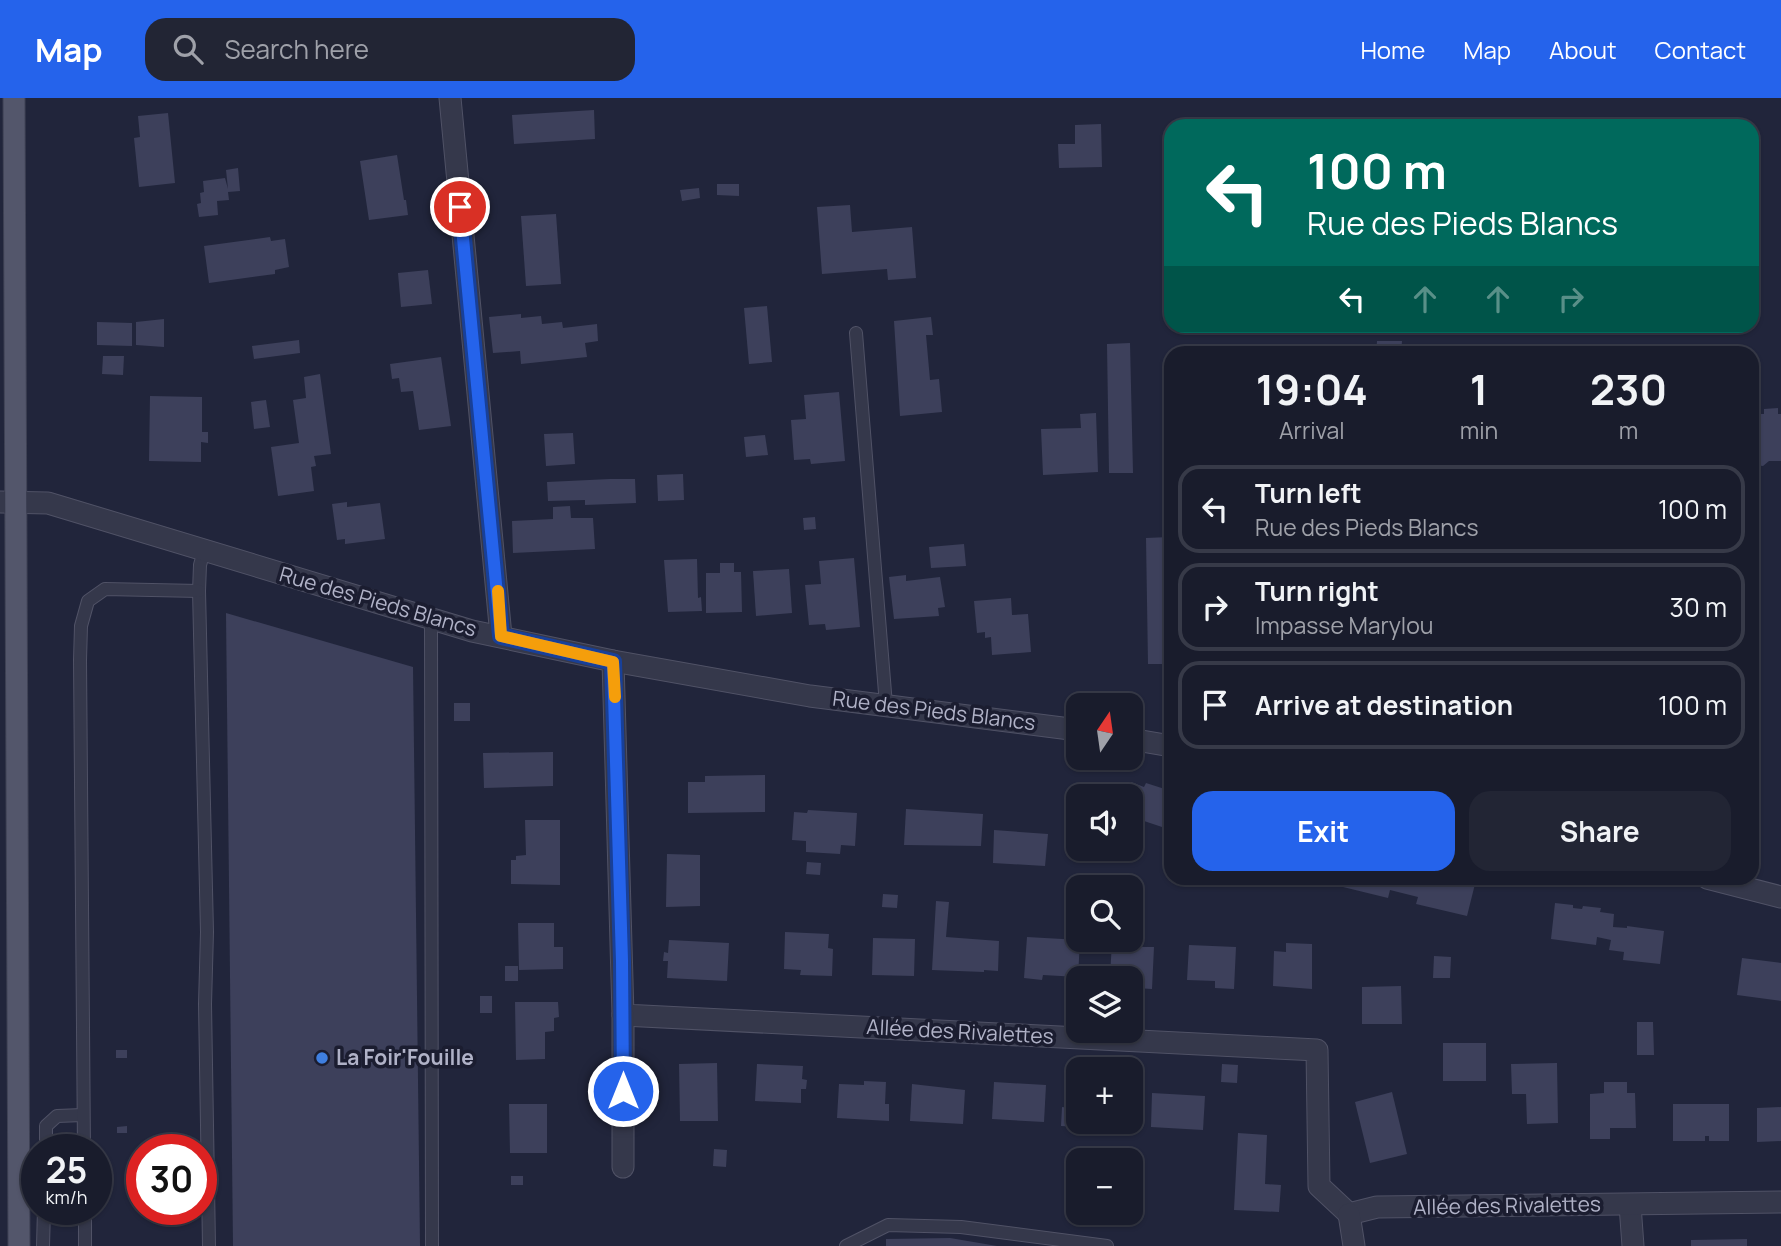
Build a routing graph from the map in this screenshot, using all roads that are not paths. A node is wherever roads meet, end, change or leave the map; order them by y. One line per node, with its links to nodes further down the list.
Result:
1 (14, 98): 4 (main road)
2 (450, 98): 8 (street)
3 (856, 333): 10 (lane)
4 (8, 501): 5 (street, Rue des Pieds Blancs); 26 (main road)
5 (204, 551): 6 (lane); 7 (street, Rue des Pieds Blancs)
6 (199, 591): 17 (lane); 29 (lane)
7 (431, 619): 8 (street, Rue des Pieds Blancs); 30 (lane)
8 (501, 636): 9 (street, Rue des Pieds Blancs)
9 (613, 662): 10 (street, Rue des Pieds Blancs); 16 (street)
10 (886, 705): 11 (street, Rue des Pieds Blancs)
11 (1066, 728)
12 (1143, 741): 13 (street)
13 (1164, 745)
14 (1734, 885): 15 (street)
15 (1781, 897)
16 (624, 1015): 20 (street); 23 (street, Allée des Rivalettes)
17 (83, 1115): 18 (lane); 19 (lane)
18 (46, 1134)
19 (84, 1134)
20 (623, 1167)
21 (1781, 1202): 22 (street, Allée des Rivalettes)
22 (1630, 1205): 23 (street, Allée des Rivalettes); 34 (street)
23 (1349, 1214): 33 (street)
24 (44, 1225): 27 (lane)
25 (85, 1225): 28 (lane)
26 (19, 1246)
27 (43, 1246)
28 (85, 1246)
29 (209, 1246)
30 (432, 1246)
31 (846, 1246): 32 (lane)
32 (1107, 1246)
33 (1354, 1246)
34 (1633, 1246)

